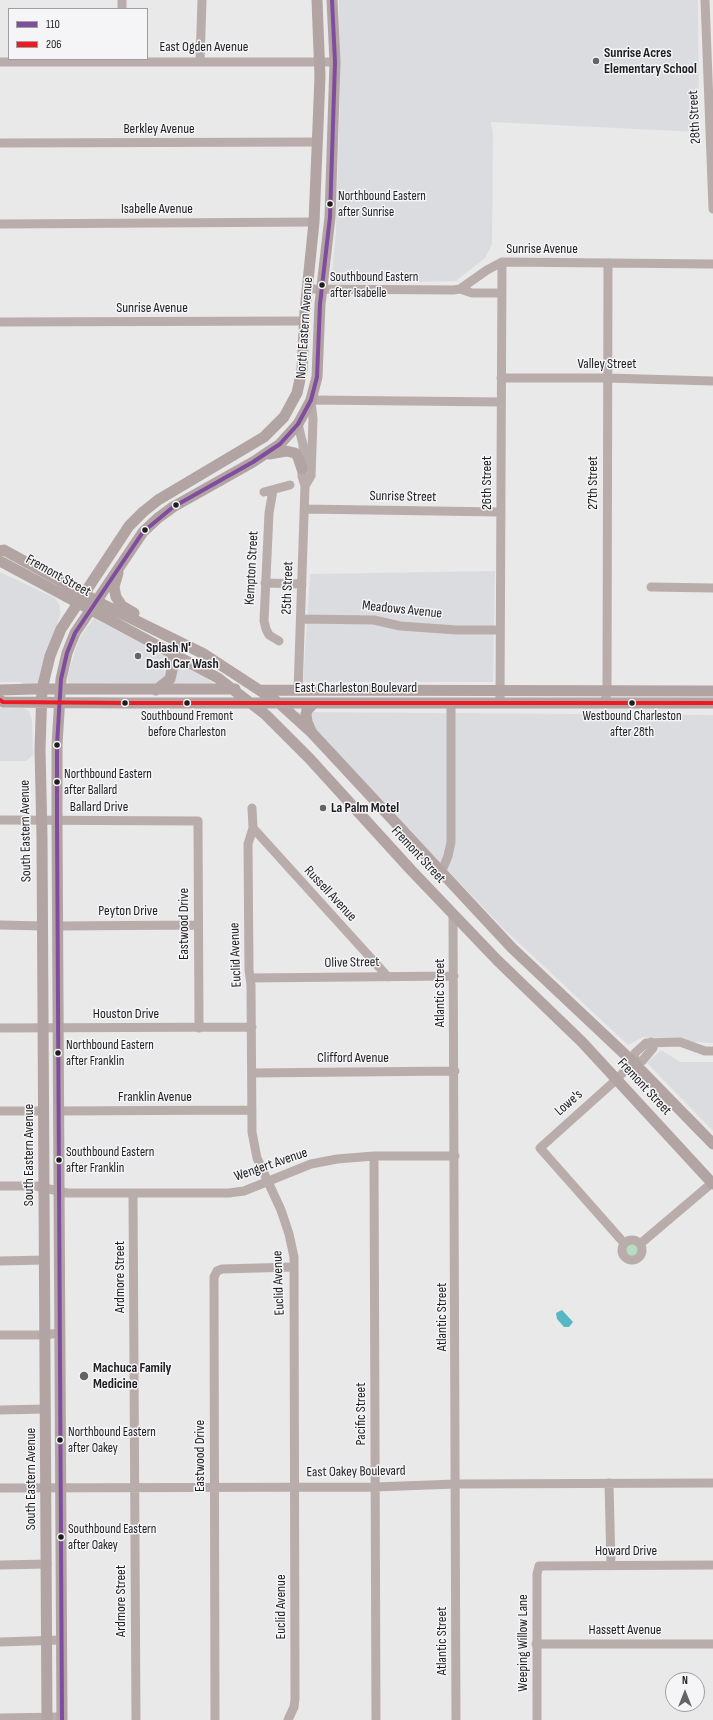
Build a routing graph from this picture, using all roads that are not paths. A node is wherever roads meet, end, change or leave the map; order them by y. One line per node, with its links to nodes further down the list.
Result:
1 (202, 0): 7 (street)
2 (317, 0): 8 (main road, North Eastern Avenue)
3 (332, 0): 10 (main road, North Eastern Avenue)
4 (705, 0): 14 (street, 28th Street)
5 (709, 0): 11 (street, 28th Street)
6 (121, 60): 7 (street, East Ogden Avenue); 9 (street, East Ogden Avenue)
7 (200, 61): 8 (street, East Ogden Avenue)
8 (320, 61): 10 (street, East Ogden Avenue); 12 (main road, North Eastern Avenue)
9 (0, 62)
10 (335, 62): 22 (main road, North Eastern Avenue)
11 (713, 92)
12 (317, 142): 13 (street, Berkley Avenue); 16 (main road, North Eastern Avenue)
13 (0, 143)
14 (712, 161): 15 (street, 28th Street)
15 (713, 209)
16 (314, 222): 17 (street, Isabelle Avenue); 21 (main road, North Eastern Avenue)
17 (0, 224)
18 (502, 262): 19 (street, Sunrise Avenue); 23 (street, Sunrise Avenue); 24 (street, 26th Street)
19 (608, 263): 20 (street, Sunrise Avenue); 29 (street, 27th Street)
20 (713, 264)
21 (307, 289): 22 (street); 25 (main road, North Eastern Avenue)
22 (322, 289): 23 (street); 31 (main road, North Eastern Avenue)
23 (460, 289): 24 (street)
24 (502, 293): 28 (street, 26th Street)
25 (304, 321): 26 (street, Sunrise Avenue); 27 (main road, North Eastern Avenue)
26 (0, 322)
27 (303, 364): 33 (main road); 35 (main road, North Eastern Avenue)
28 (501, 378): 29 (street, Valley Street); 32 (street, 26th Street)
29 (607, 378): 30 (street, Valley Street); 64 (street, 27th Street)
30 (713, 381)
31 (311, 400): 32 (street); 33 (main road, North Eastern Avenue); 38 (street, 25th Street)
32 (501, 402): 40 (street, 26th Street)
33 (298, 424): 34 (main road, North Eastern Avenue); 36 (street, 25th Street)
34 (263, 456): 36 (main road); 41 (main road, North Eastern Avenue)
35 (214, 467): 41 (main road); 49 (main road, North Eastern Avenue)
36 (302, 469): 38 (street, 25th Street)
37 (290, 485): 45 (street, Kempton Street)
38 (305, 486): 39 (street, 25th Street)
39 (304, 509): 40 (street, Sunrise Street); 46 (street, 25th Street)
40 (500, 512): 53 (street, 26th Street)
41 (158, 518): 44 (main road, North Eastern Avenue)
42 (0, 551): 49 (main road, Fremont Street)
43 (0, 561): 49 (main road, Fremont Street)
44 (122, 562): 50 (main road, North Eastern Avenue); 52 (main road)
45 (265, 583): 46 (street); 54 (street, Kempton Street)
46 (302, 584): 51 (street, 25th Street)
47 (651, 587): 48 (street)
48 (713, 588)
49 (80, 598): 50 (main road, Fremont Street); 56 (main road, South Eastern Avenue)
50 (93, 606): 52 (main road, Fremont Street); 55 (main road, Fremont Street); 59 (main road, South Eastern Avenue)
51 (301, 619): 53 (street, Meadows Avenue); 62 (street, 25th Street)
52 (151, 627): 61 (main road, Fremont Street)
53 (500, 630): 63 (street, 26th Street)
54 (279, 641)
55 (170, 653): 57 (main road, Fremont Street); 60 (main road)
56 (42, 689): 58 (main road, East Charleston Boulevard); 59 (main road, East Charleston Boulevard); 67 (main road, South Eastern Avenue)
57 (233, 689): 60 (main road, East Charleston Boulevard); 61 (main road, East Charleston Boulevard); 69 (main road, Fremont Street)
58 (0, 690)
59 (60, 690): 60 (main road, East Charleston Boulevard); 68 (main road, South Eastern Avenue)
60 (156, 690)
61 (261, 690): 62 (main road, East Charleston Boulevard); 70 (main road, Fremont Street)
62 (298, 691): 63 (main road, East Charleston Boulevard)
63 (500, 691): 64 (main road, East Charleston Boulevard); 73 (street, 26th Street)
64 (607, 691): 65 (main road, East Charleston Boulevard); 74 (street, 27th Street)
65 (712, 698): 74 (main road, East Charleston Boulevard)
66 (0, 700): 67 (main road, East Charleston Boulevard)
67 (40, 702): 68 (main road, East Charleston Boulevard); 78 (main road, South Eastern Avenue)
68 (59, 702): 69 (main road, East Charleston Boulevard); 79 (main road, South Eastern Avenue)
69 (251, 703): 70 (main road, East Charleston Boulevard); 83 (main road, Fremont Street)
70 (279, 703): 71 (main road, East Charleston Boulevard); 75 (main road, Fremont Street)
71 (314, 703): 72 (main road, East Charleston Boulevard); 75 (main road)
72 (451, 703): 73 (main road, East Charleston Boulevard); 82 (street)
73 (500, 703): 74 (main road, East Charleston Boulevard)
74 (605, 703)
75 (312, 733): 82 (main road, Fremont Street)
76 (252, 808): 81 (street, Euclid Avenue)
77 (0, 820): 78 (street, Ballard Drive)
78 (42, 820): 79 (street, Ballard Drive); 86 (main road, South Eastern Avenue)
79 (57, 821): 80 (street, Ballard Drive); 87 (main road, South Eastern Avenue)
80 (198, 821): 85 (street, Eastwood Drive)
81 (252, 828): 89 (street, Russell Avenue); 90 (street, Euclid Avenue)
82 (441, 873): 97 (main road, Fremont Street)
83 (453, 914): 88 (street, Atlantic Street); 100 (main road, Fremont Street)
84 (0, 925): 86 (street)
85 (198, 925): 87 (street, Peyton Drive); 95 (street, Eastwood Drive)
86 (43, 926): 93 (main road, South Eastern Avenue)
87 (58, 926): 94 (main road, South Eastern Avenue)
88 (454, 976): 89 (street, Olive Street); 98 (street, Atlantic Street)
89 (388, 977): 90 (street, Olive Street)
90 (250, 978): 91 (street, Euclid Avenue)
91 (252, 1027): 95 (street, Houston Drive); 99 (street, Euclid Avenue)
92 (0, 1028): 93 (street, Houston Drive)
93 (44, 1028): 94 (street, Houston Drive); 103 (main road, South Eastern Avenue)
94 (58, 1028): 95 (street, Houston Drive); 104 (main road, South Eastern Avenue)
95 (199, 1028)
96 (713, 1051): 97 (street)
97 (633, 1062): 100 (street); 105 (main road, Fremont Street)
98 (455, 1071): 99 (street, Clifford Avenue); 107 (street, Atlantic Street)
99 (252, 1072): 101 (street, Euclid Avenue)
100 (617, 1079): 109 (main road, Fremont Street); 114 (street, Lowe's)
101 (252, 1110): 104 (street, Franklin Avenue); 108 (street, Euclid Avenue)
102 (0, 1111): 103 (street)
103 (44, 1111): 111 (main road, South Eastern Avenue)
104 (58, 1111): 112 (main road, South Eastern Avenue)
105 (713, 1144)
106 (374, 1156): 107 (street, Wengert Avenue); 108 (street, Wengert Avenue); 132 (street, Pacific Street)
107 (455, 1156): 126 (street, Atlantic Street)
108 (267, 1182): 113 (street, Wengert Avenue); 118 (street, Euclid Avenue)
109 (713, 1183): 115 (street)
110 (0, 1186): 111 (street, Wengert Avenue)
111 (44, 1188): 112 (street, Wengert Avenue); 116 (main road, South Eastern Avenue)
112 (58, 1191): 113 (street, Wengert Avenue); 119 (main road, South Eastern Avenue)
113 (133, 1193): 129 (street, Ardmore Street)
114 (624, 1243): 115 (street); 115 (street)
115 (640, 1244)
116 (45, 1260): 117 (street); 121 (main road, South Eastern Avenue)
117 (0, 1261)
118 (294, 1267): 130 (street, Eastwood Drive); 131 (street, Euclid Avenue)
119 (59, 1333): 121 (street); 128 (main road, South Eastern Avenue)
120 (0, 1335): 121 (street)
121 (45, 1335): 122 (main road, South Eastern Avenue)
122 (46, 1409): 123 (street); 127 (main road, South Eastern Avenue)
123 (0, 1410)
124 (609, 1483): 125 (street, East Oakey Boulevard); 126 (street, East Oakey Boulevard); 138 (street)
125 (713, 1483)
126 (455, 1484): 132 (street, East Oakey Boulevard); 151 (street, Atlantic Street)
127 (46, 1487): 128 (street, East Oakey Boulevard); 133 (street, East Oakey Boulevard); 134 (main road, South Eastern Avenue)
128 (60, 1487): 129 (street, East Oakey Boulevard); 139 (main road, South Eastern Avenue)
129 (135, 1487): 130 (street, East Oakey Boulevard); 147 (street, Ardmore Street)
130 (214, 1487): 131 (street, East Oakey Boulevard); 148 (street, Eastwood Drive)
131 (294, 1487): 132 (street, East Oakey Boulevard); 149 (street, Euclid Avenue)
132 (375, 1487): 150 (street, Pacific Street)
133 (0, 1488)
134 (47, 1564): 135 (street); 140 (main road, South Eastern Avenue)
135 (0, 1565)
136 (713, 1565): 138 (street, Howard Drive)
137 (540, 1566): 138 (street, Howard Drive); 142 (street, Weeping Willow Lane)
138 (611, 1566)
139 (61, 1640): 140 (street); 146 (main road, South Eastern Avenue)
140 (47, 1641): 141 (street); 145 (main road, South Eastern Avenue)
141 (0, 1642)
142 (536, 1644): 143 (street, Hassett Avenue); 152 (street, Weeping Willow Lane)
143 (713, 1644)
144 (0, 1718): 145 (street)
145 (47, 1718): 146 (street)
146 (62, 1718)
147 (136, 1720)
148 (216, 1720)
149 (288, 1720)
150 (376, 1720)
151 (456, 1720)
152 (537, 1720)

